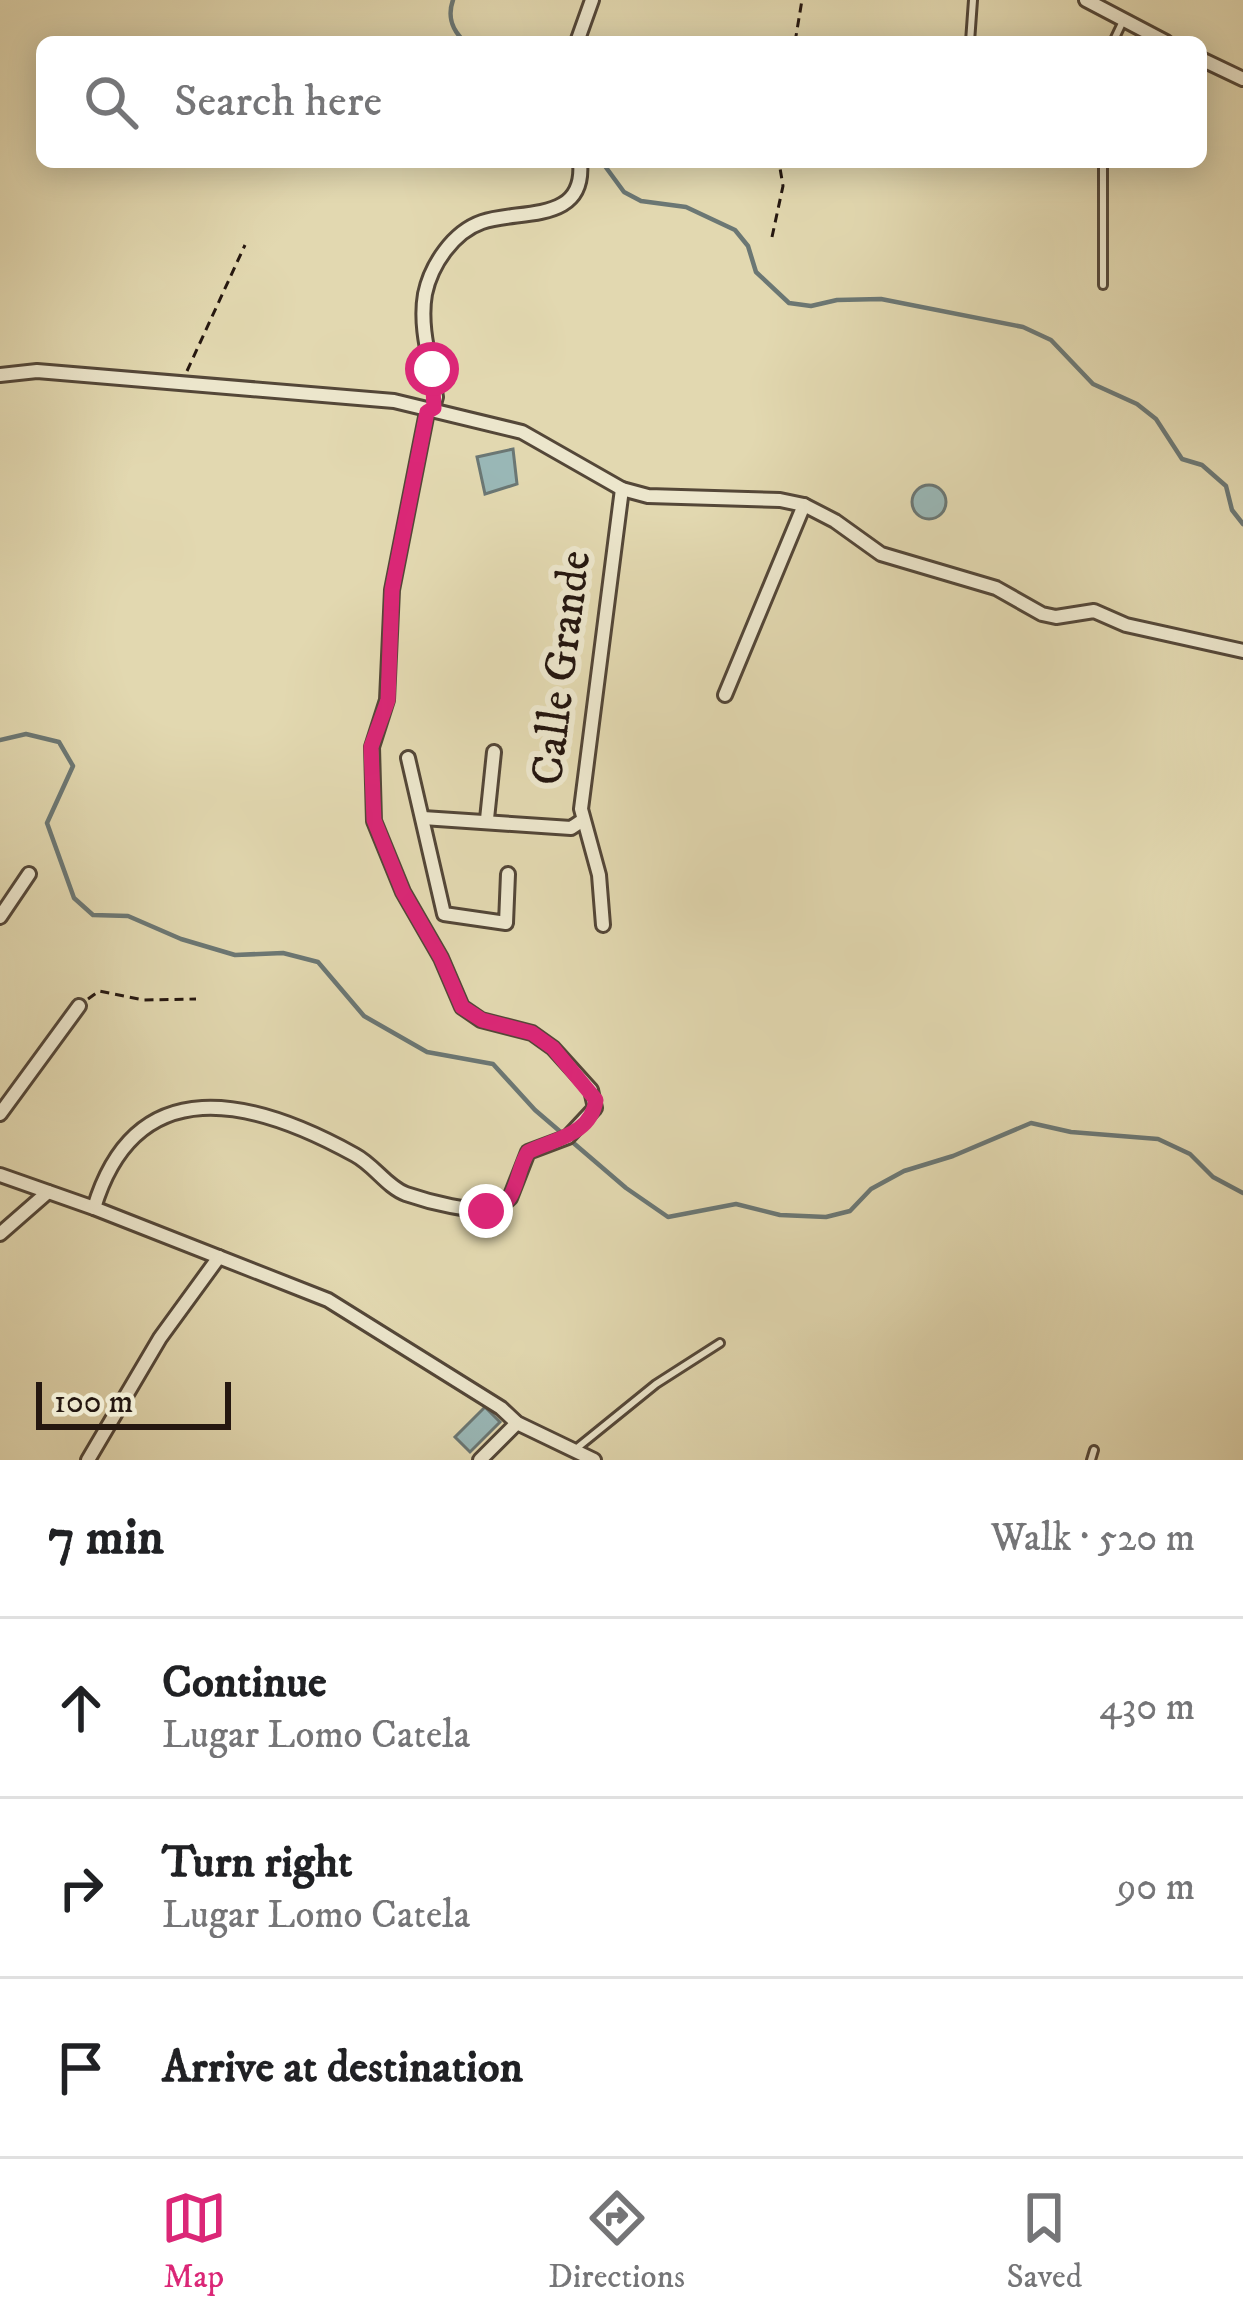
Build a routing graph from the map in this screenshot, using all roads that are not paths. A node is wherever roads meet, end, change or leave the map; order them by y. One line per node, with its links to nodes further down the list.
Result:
1 (592, 0): 5 (street)
2 (973, 0): 6 (lane)
3 (1086, 0): 4 (street)
4 (1123, 21): 7 (lane); 8 (street)
5 (579, 36)
6 (970, 36)
7 (1117, 36)
8 (1154, 36)
9 (1207, 62): 10 (street)
10 (1243, 79)
11 (580, 168): 15 (street)
12 (1103, 168): 13 (lane)
13 (1102, 285)
14 (0, 375): 15 (street)
15 (427, 412): 16 (street); 33 (street)
16 (622, 489): 17 (street); 24 (street, Calle Grande)
17 (804, 505): 18 (street); 19 (street)
18 (1243, 651)
19 (725, 695)
20 (494, 752): 23 (street)
21 (408, 758): 22 (street)
22 (423, 818): 23 (street); 26 (street)
23 (487, 820): 24 (street)
24 (583, 820): 28 (street, Calle Grande)
25 (29, 874): 27 (street)
26 (508, 874)
27 (0, 917)
28 (603, 925)
29 (79, 1006): 30 (street)
30 (0, 1114)
31 (0, 1175): 32 (street)
32 (48, 1192): 33 (street); 34 (street)
33 (94, 1208): 35 (street)
34 (0, 1234)
35 (219, 1257): 37 (street); 40 (street)
36 (720, 1343): 38 (lane)
37 (517, 1423): 38 (street); 41 (street)
38 (574, 1450): 42 (street)
39 (1094, 1450): 43 (lane)
40 (88, 1460)
41 (480, 1460)
42 (594, 1460)
43 (1090, 1460)

